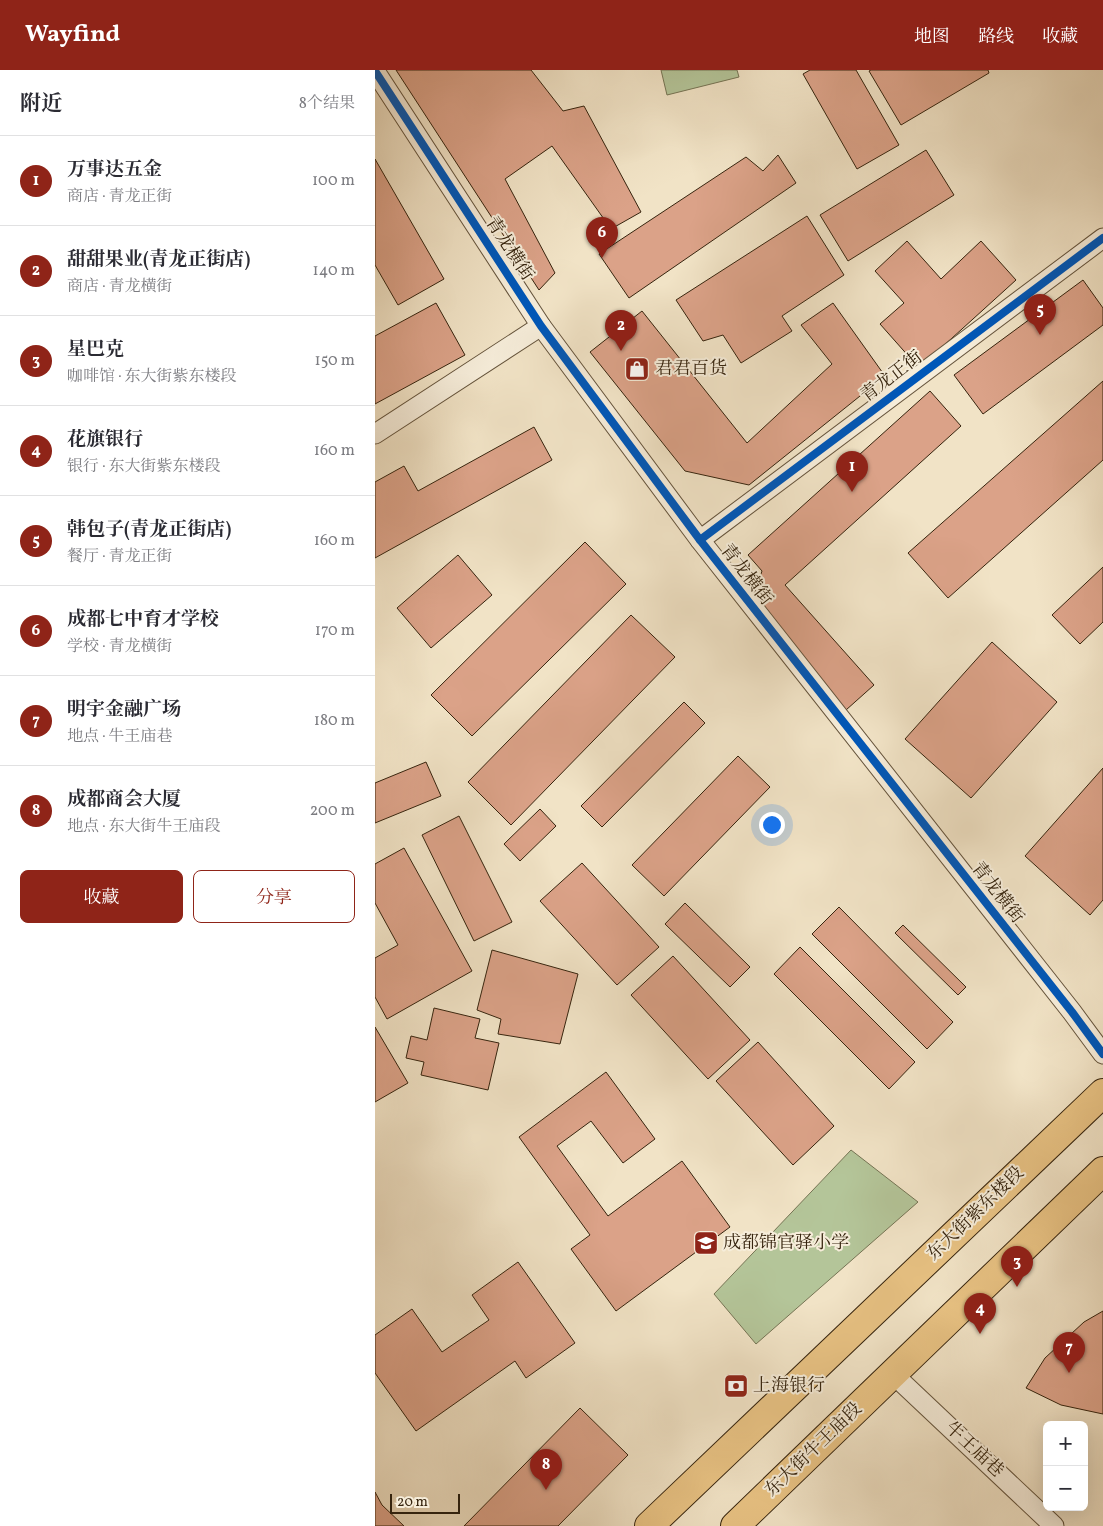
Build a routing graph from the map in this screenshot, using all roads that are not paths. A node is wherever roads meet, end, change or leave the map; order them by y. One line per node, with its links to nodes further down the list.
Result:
1 (375, 70): 3 (street, 青龙横街)
2 (1103, 238): 5 (street, 青龙正街)
3 (541, 326): 4 (street); 5 (street, 青龙横街)
4 (375, 434)
5 (700, 540): 6 (street, 青龙横街)
6 (1103, 1054)
7 (1103, 1093): 10 (main road, 东大街紫东楼段)
8 (1103, 1171): 9 (main road)
9 (893, 1374): 11 (main road, 东大街牛王庙段); 12 (street, 牛王庙巷)
10 (649, 1526)
11 (735, 1526)
12 (1055, 1526)

